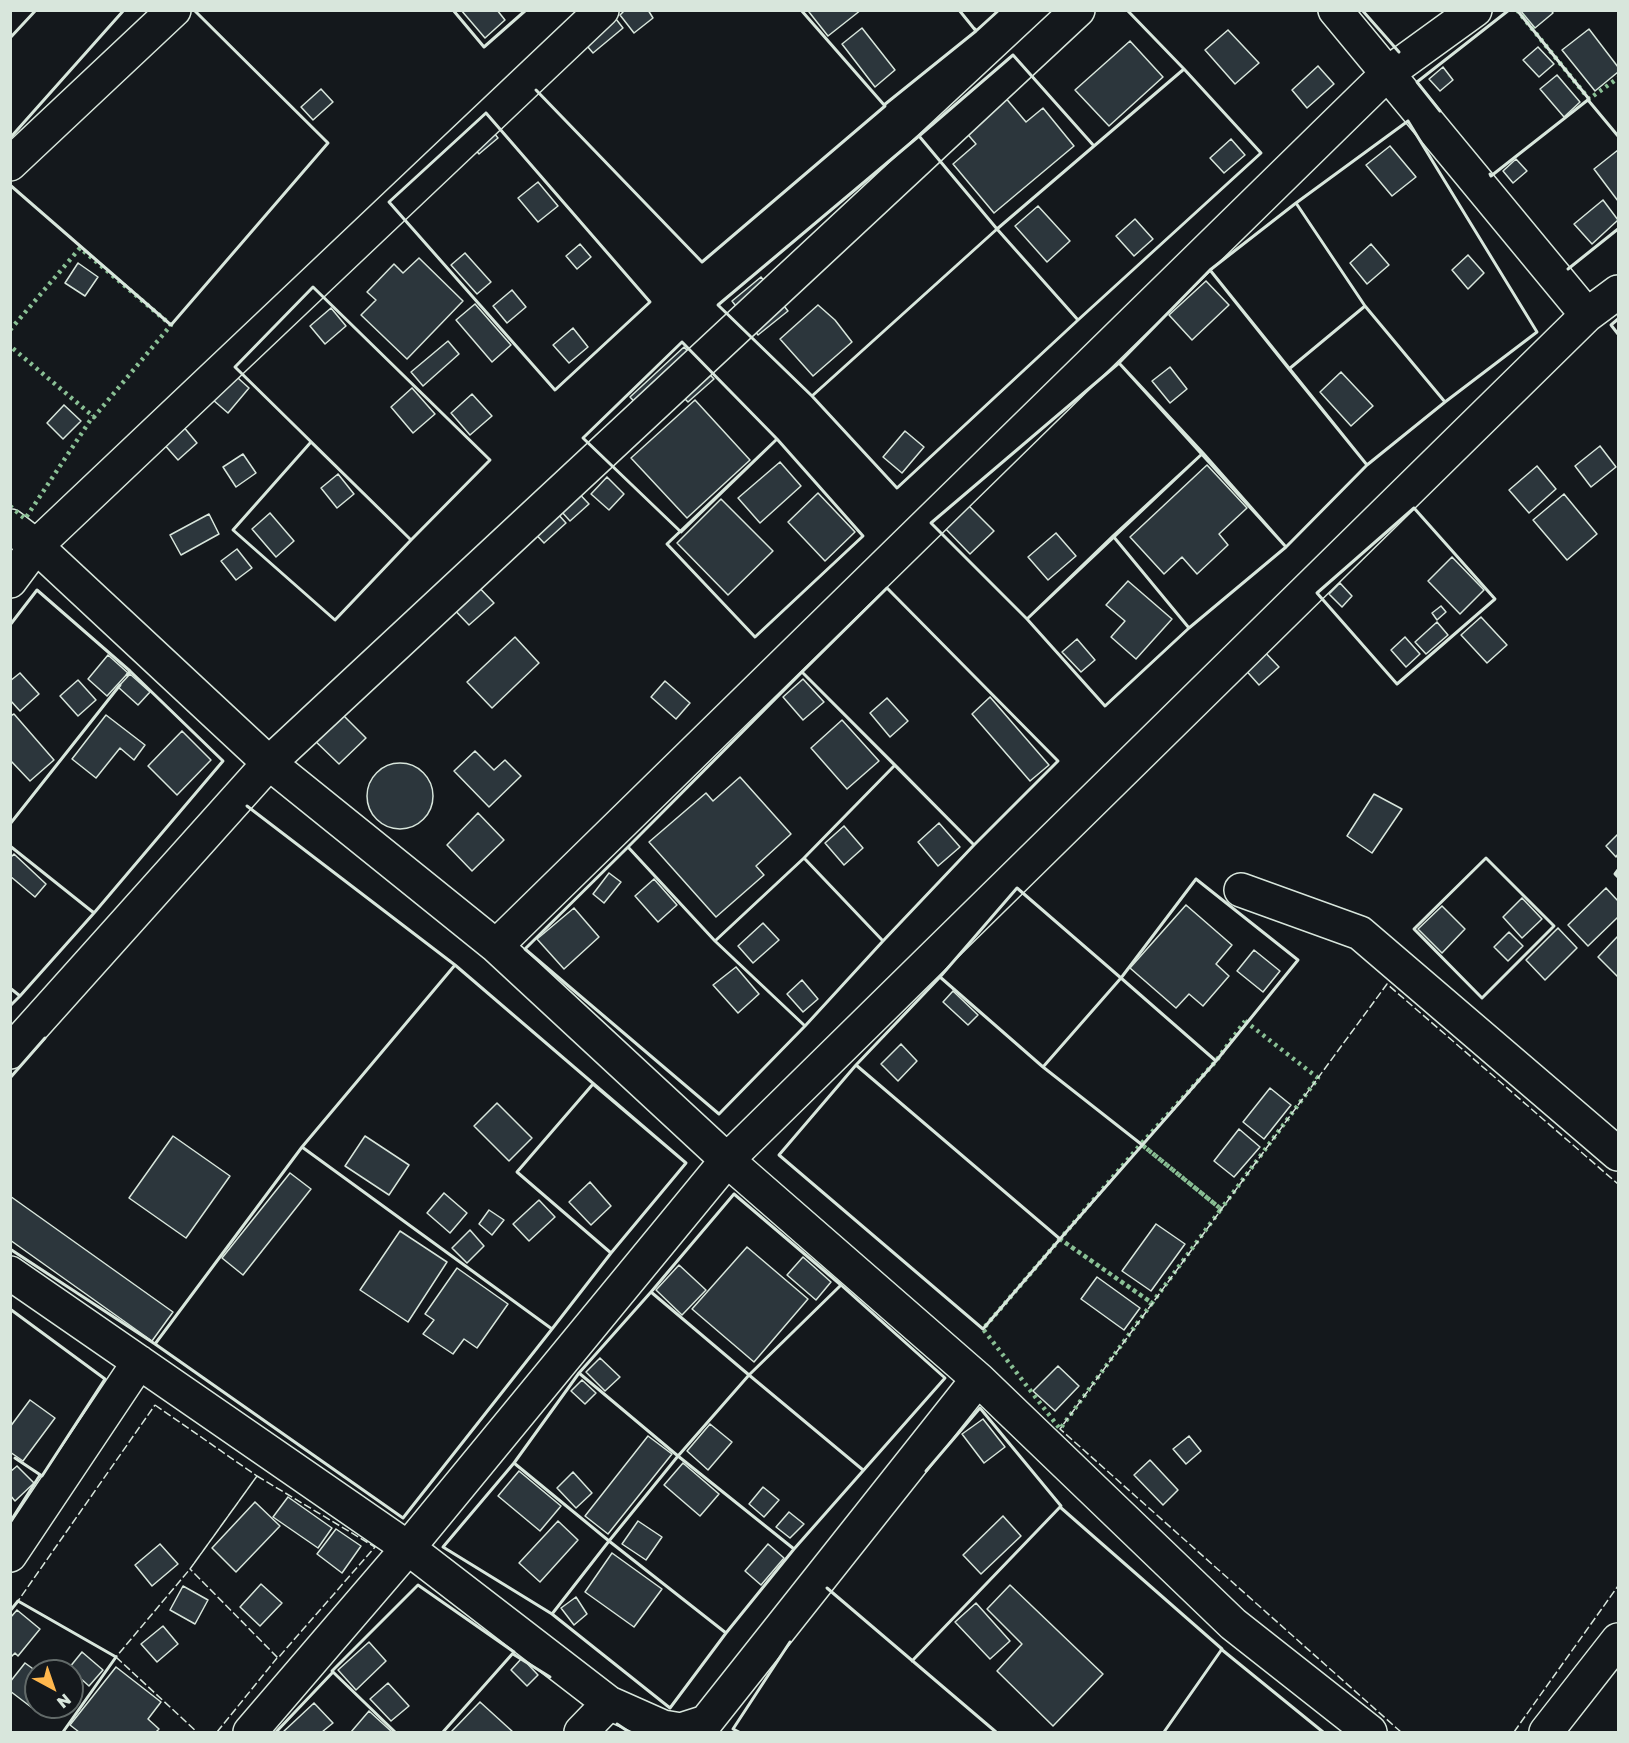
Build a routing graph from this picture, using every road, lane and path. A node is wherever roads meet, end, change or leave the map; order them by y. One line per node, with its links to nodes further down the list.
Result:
1 (174, 10): 7 (street)
2 (603, 10): 11 (street)
3 (1078, 10): 13 (street)
4 (1335, 10): 6 (street)
5 (1475, 10): 6 (street)
6 (1388, 73): 9 (street); 15 (street)
7 (10, 164)
8 (1618, 292): 9 (street)
9 (1587, 315): 18 (street)
10 (10, 526): 11 (street)
11 (36, 546): 12 (street); 13 (street)
12 (10, 581)
13 (269, 763): 15 (street); 16 (street)
14 (1241, 890): 17 (street)
15 (496, 946): 18 (street)
16 (10, 1052)
17 (1618, 1154)
18 (728, 1160): 21 (street); 22 (street)
19 (10, 1274): 20 (street)
20 (139, 1362): 22 (street); 23 (street)
21 (978, 1379): 25 (street); 28 (street)
22 (408, 1548): 25 (street); 26 (street)
23 (10, 1555)
24 (1618, 1640): 29 (street)
25 (609, 1703): 27 (street)
26 (250, 1732)
27 (581, 1732)
28 (1370, 1732)
29 (1546, 1732)

